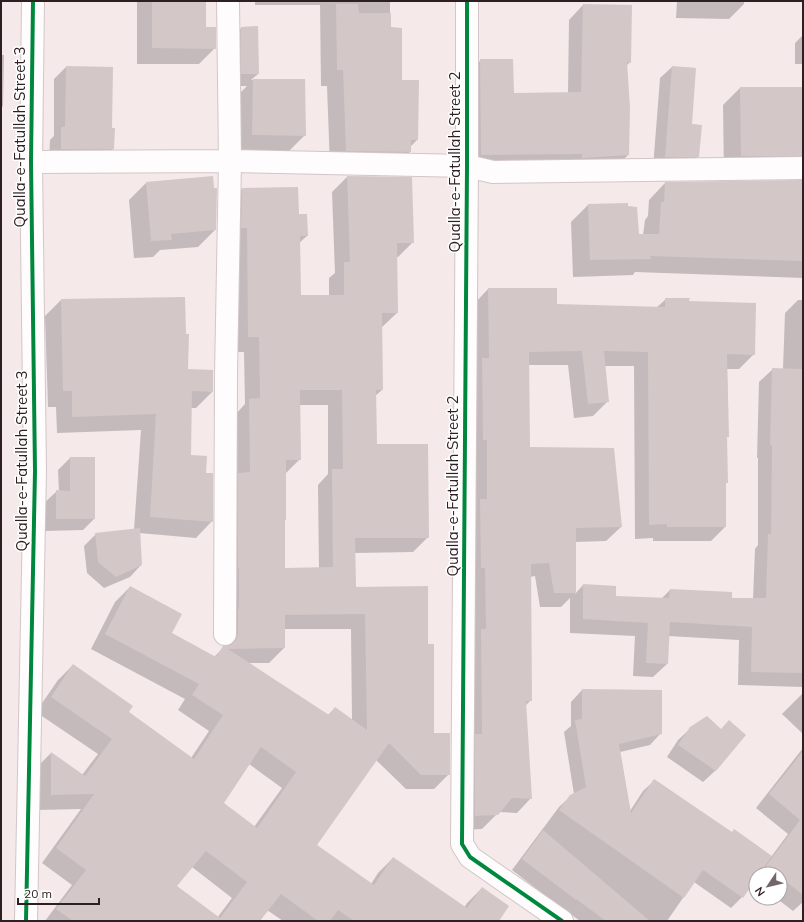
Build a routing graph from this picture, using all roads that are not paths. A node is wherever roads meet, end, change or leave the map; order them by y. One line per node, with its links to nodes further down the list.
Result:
1 (33, 1): 5 (street, Qualla-e-Fatullah Street 3)
2 (228, 1): 4 (street)
3 (467, 1): 6 (street, Qualla-e-Fatullah Street 2)
4 (230, 161): 5 (street); 6 (street); 8 (street)
5 (31, 162): 9 (street, Qualla-e-Fatullah Street 3)
6 (467, 166): 7 (street); 10 (street, Qualla-e-Fatullah Street 2)
7 (803, 168)
8 (225, 634)
9 (26, 921)
10 (562, 921)

